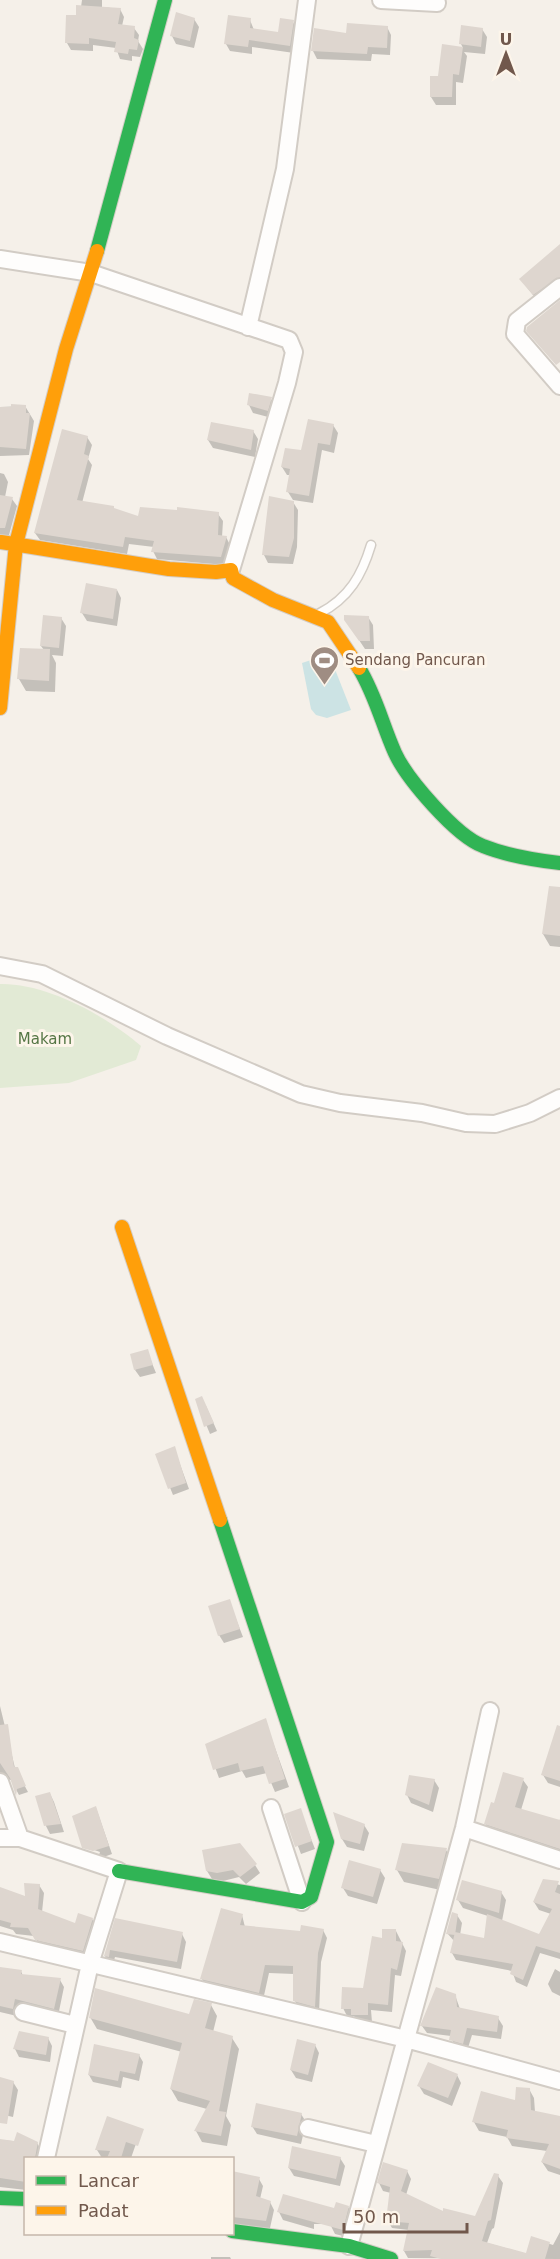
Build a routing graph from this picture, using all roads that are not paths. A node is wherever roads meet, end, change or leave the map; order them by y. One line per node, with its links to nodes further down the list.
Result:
1 (165, 0): 6 (street)
2 (307, 0): 8 (street)
3 (381, 0): 4 (street)
4 (437, 3)
5 (0, 259): 6 (street)
6 (91, 273): 8 (street); 11 (street)
7 (560, 287): 9 (street)
8 (248, 327): 13 (street)
9 (557, 377)
10 (0, 542): 11 (street)
11 (16, 544): 13 (street); 14 (street)
12 (371, 545): 15 (lane)
13 (231, 570): 15 (street)
14 (4, 616): 16 (street)
15 (314, 616): 17 (street)
16 (0, 708)
17 (560, 863)
18 (0, 966): 19 (street)
19 (560, 1098)
20 (122, 1227): 29 (street)
21 (490, 1711): 24 (street)
22 (0, 1782): 26 (street)
23 (271, 1808): 29 (street)
24 (464, 1828): 27 (street); 34 (street)
25 (0, 1838): 26 (street)
26 (20, 1838): 28 (street)
27 (560, 1860)
28 (119, 1871): 29 (street); 31 (street)
29 (303, 1902)
30 (0, 1942): 31 (street)
31 (90, 1964): 33 (street); 34 (street)
32 (23, 2012): 33 (street)
33 (75, 2025): 38 (street)
34 (406, 2039): 35 (street); 37 (street)
35 (560, 2080)
36 (308, 2128): 37 (street)
37 (376, 2144): 42 (street)
38 (45, 2157)
39 (0, 2198): 40 (street)
40 (24, 2199)
41 (234, 2231): 42 (street)
42 (349, 2246): 43 (street)
43 (391, 2259)

